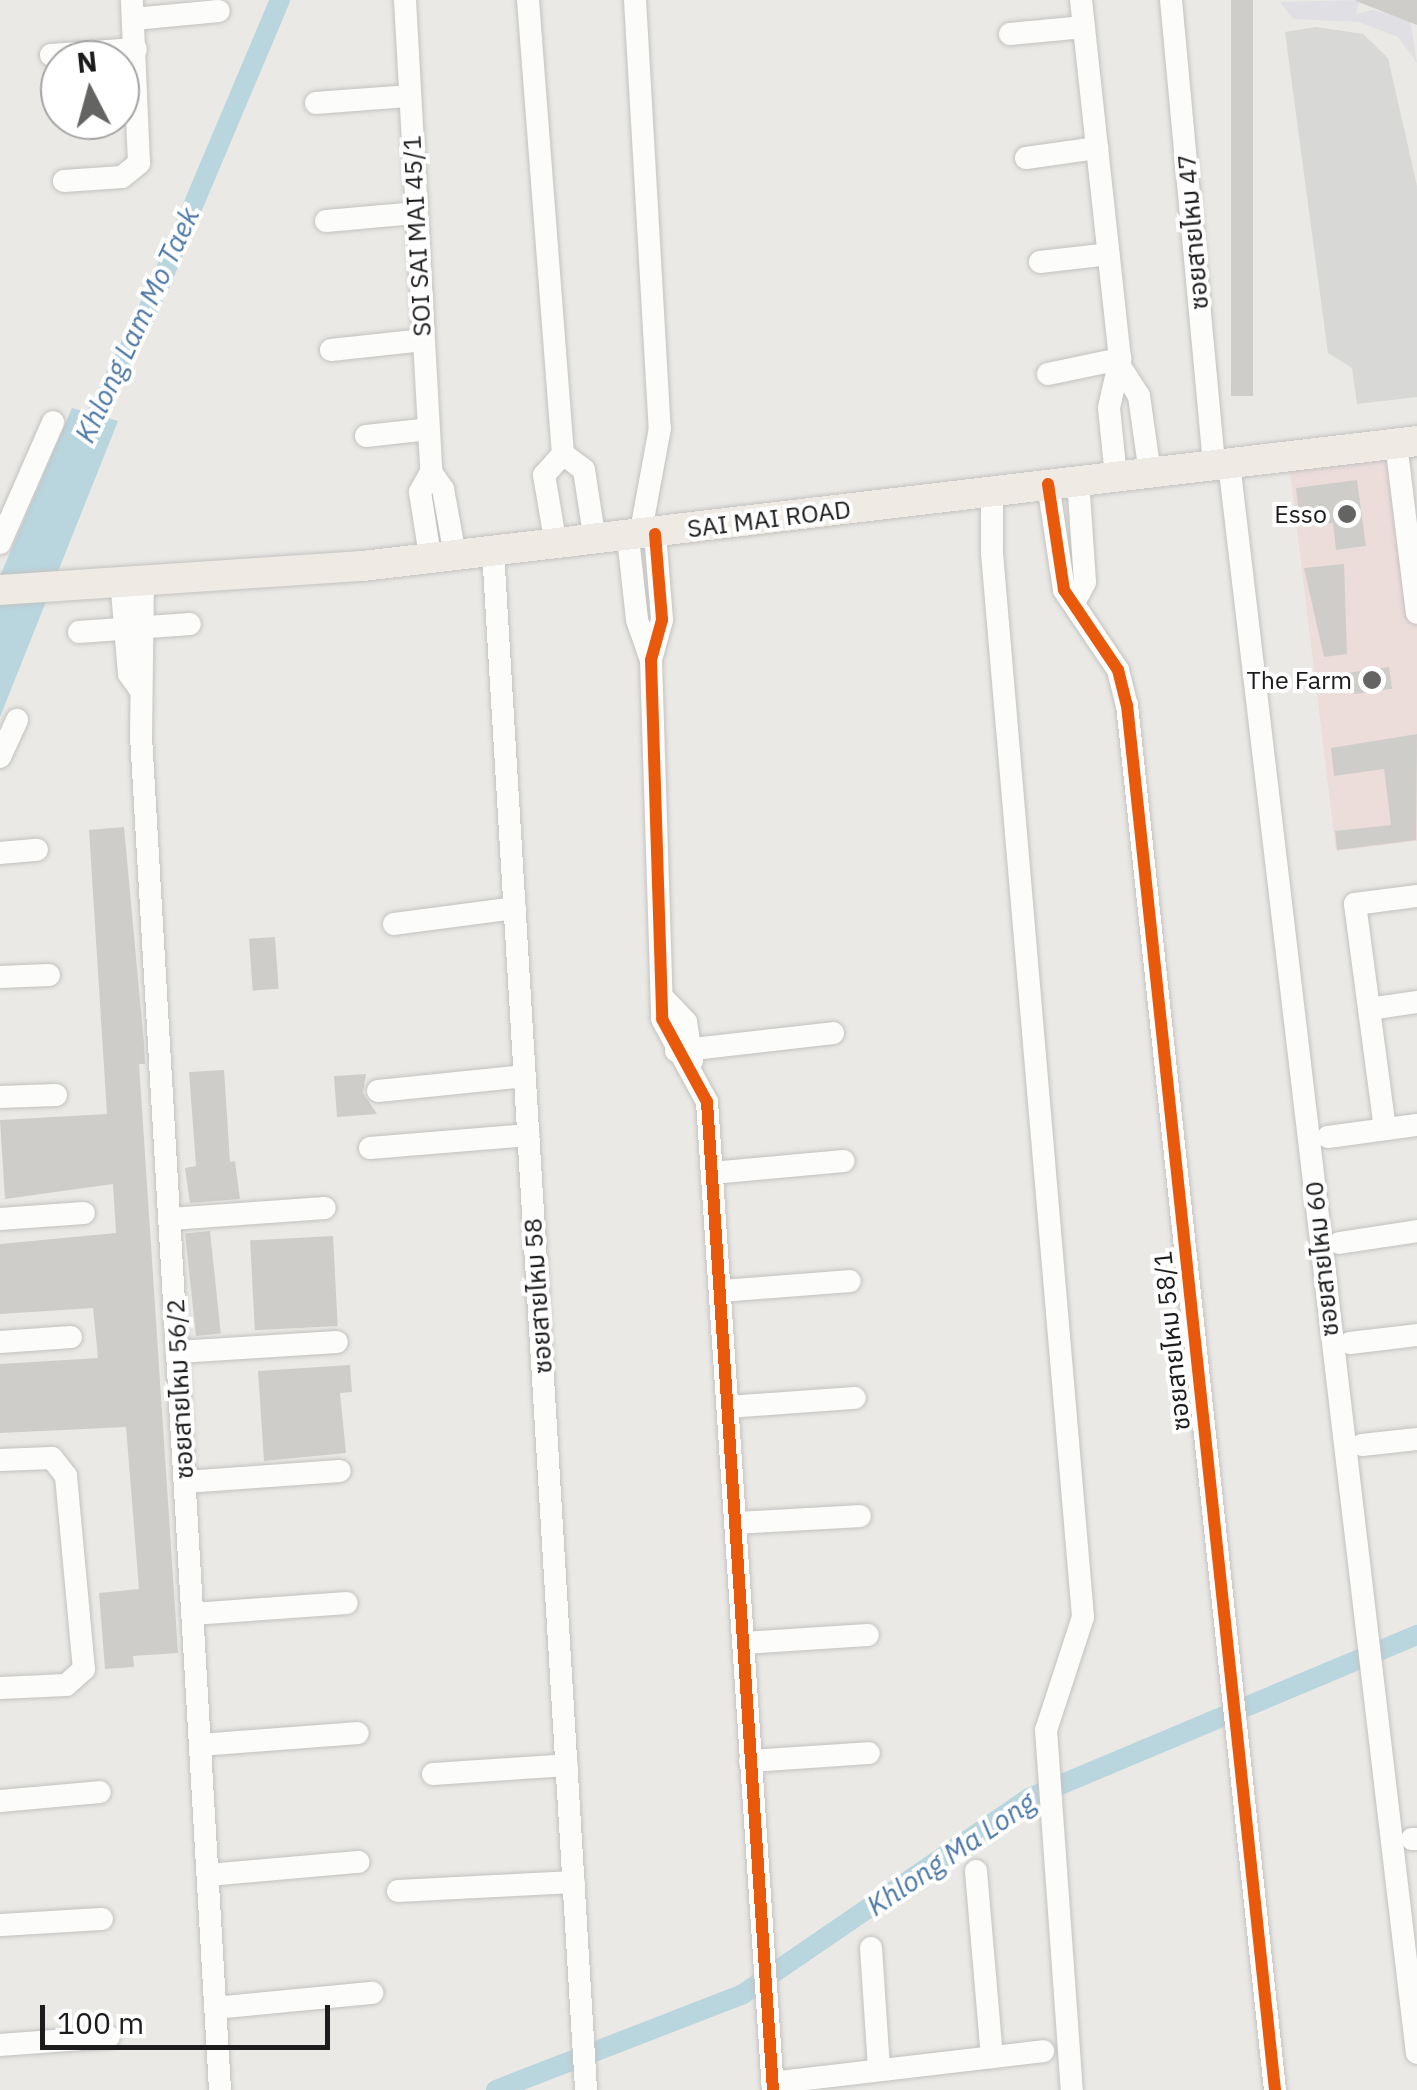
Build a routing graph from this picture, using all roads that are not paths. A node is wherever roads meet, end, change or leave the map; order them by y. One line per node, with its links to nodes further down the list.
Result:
1 (405, 0): 11 (street, SOI SAI MAI 45/1)
2 (528, 0): 29 (street)
3 (635, 0): 35 (street)
4 (1081, 0): 8 (street)
5 (1171, 0): 30 (street, ซอยสายไหม 47)
6 (133, 9): 7 (street); 10 (street)
7 (219, 11)
8 (1084, 27): 9 (street); 14 (street)
9 (1010, 34)
10 (135, 40)
11 (410, 96): 12 (street); 17 (street, SOI SAI MAI 45/1)
12 (316, 103)
13 (138, 140): 16 (street)
14 (1097, 148): 15 (street); 19 (street)
15 (1026, 158)
16 (64, 181)
17 (415, 213): 18 (street); 21 (street, SOI SAI MAI 45/1)
18 (326, 221)
19 (1109, 254): 20 (street); 23 (street)
20 (1040, 262)
21 (423, 340): 22 (street); 26 (street, SOI SAI MAI 45/1)
22 (331, 350)
23 (1120, 364): 24 (street); 31 (street); 32 (street)
24 (1048, 374)
25 (52, 422): 37 (street)
26 (429, 429): 27 (street); 40 (street, SOI SAI MAI 45/1)
27 (366, 436)
28 (1406, 442): 30 (main road, SAI MAI ROAD); 43 (street)
29 (563, 454): 36 (street); 38 (street)
30 (1222, 464): 31 (main road, SAI MAI ROAD); 120 (street, ซอยสายไหม 60)
31 (1150, 473): 32 (main road, SAI MAI ROAD)
32 (1116, 476): 33 (main road, SAI MAI ROAD)
33 (1063, 482): 34 (main road, SAI MAI ROAD); 127 (street, ซอยสายไหม 58/1)
34 (992, 490): 35 (main road, SAI MAI ROAD); 126 (street)
35 (641, 536): 36 (main road, SAI MAI ROAD); 59 (street)
36 (595, 541): 38 (main road, SAI MAI ROAD)
37 (0, 543)
38 (556, 545): 39 (main road, SAI MAI ROAD)
39 (493, 551): 40 (main road, SAI MAI ROAD); 52 (street, ซอยสายไหม 58)
40 (442, 556): 41 (main road, SAI MAI ROAD)
41 (132, 578): 42 (main road, SAI MAI ROAD); 45 (street, ซอยสายไหม 56/2)
42 (0, 590)
43 (1417, 612)
44 (190, 624): 45 (street)
45 (134, 629): 46 (street); 74 (street, ซอยสายไหม 56/2)
46 (79, 632)
47 (16, 720): 48 (street)
48 (0, 758)
49 (37, 850): 50 (street)
50 (0, 853)
51 (1417, 896): 57 (street)
52 (515, 908): 53 (street); 60 (street, ซอยสายไหม 58)
53 (394, 924)
54 (49, 974): 55 (street)
55 (0, 977)
56 (1417, 1002): 57 (street)
57 (1369, 1008): 65 (street)
58 (832, 1033): 59 (street)
59 (687, 1054): 70 (street)
60 (525, 1076): 61 (street); 66 (street, ซอยสายไหม 58)
61 (378, 1092)
62 (56, 1095): 63 (street)
63 (0, 1098)
64 (1417, 1124): 65 (street)
65 (1385, 1129): 67 (street)
66 (528, 1135): 68 (street); 103 (street, ซอยสายไหม 58)
67 (1328, 1138)
68 (370, 1148)
69 (843, 1161): 70 (street)
70 (712, 1173): 78 (street)
71 (325, 1208): 74 (street)
72 (84, 1213): 73 (street)
73 (0, 1219)
74 (170, 1219): 84 (street, ซอยสายไหม 56/2)
75 (1417, 1232): 76 (street)
76 (1339, 1242)
77 (850, 1281): 78 (street)
78 (720, 1291): 86 (street)
79 (1417, 1335): 83 (street)
80 (71, 1337): 81 (street)
81 (0, 1342)
82 (338, 1342): 84 (street)
83 (1350, 1343)
84 (178, 1352): 91 (street, ซอยสายไหม 56/2)
85 (854, 1398): 86 (street)
86 (728, 1406): 93 (street)
87 (1417, 1438): 88 (street)
88 (1362, 1445)
89 (0, 1460): 98 (street)
90 (340, 1470): 91 (street)
91 (185, 1482): 95 (street, ซอยสายไหม 56/2)
92 (860, 1516): 93 (street)
93 (735, 1523): 97 (street)
94 (346, 1603): 95 (street)
95 (193, 1614): 100 (street, ซอยสายไหม 56/2)
96 (868, 1635): 97 (street)
97 (743, 1643): 102 (street)
98 (0, 1688)
99 (358, 1734): 100 (street)
100 (200, 1744): 109 (street, ซอยสายไหม 56/2)
101 (869, 1753): 102 (street)
102 (750, 1761): 123 (street)
103 (567, 1765): 104 (street); 110 (street, ซอยสายไหม 58)
104 (433, 1774)
105 (100, 1792): 106 (street)
106 (0, 1801)
107 (358, 1862): 109 (street)
108 (976, 1871): 121 (street)
109 (208, 1875): 116 (street, ซอยสายไหม 56/2)
110 (574, 1882): 111 (street); 125 (street, ซอยสายไหม 58)
111 (398, 1891)
112 (102, 1918): 113 (street)
113 (0, 1924)
114 (872, 1948): 122 (street)
115 (372, 1993): 116 (street)
116 (215, 2008): 124 (street, ซอยสายไหม 56/2)
117 (110, 2037): 118 (street)
118 (0, 2045)
119 (1044, 2051): 121 (street)
120 (1417, 2054)
121 (992, 2057): 122 (street)
122 (879, 2070): 123 (street)
123 (773, 2087)
124 (220, 2090)
125 (586, 2090)
126 (1072, 2090)
127 (1275, 2090)

